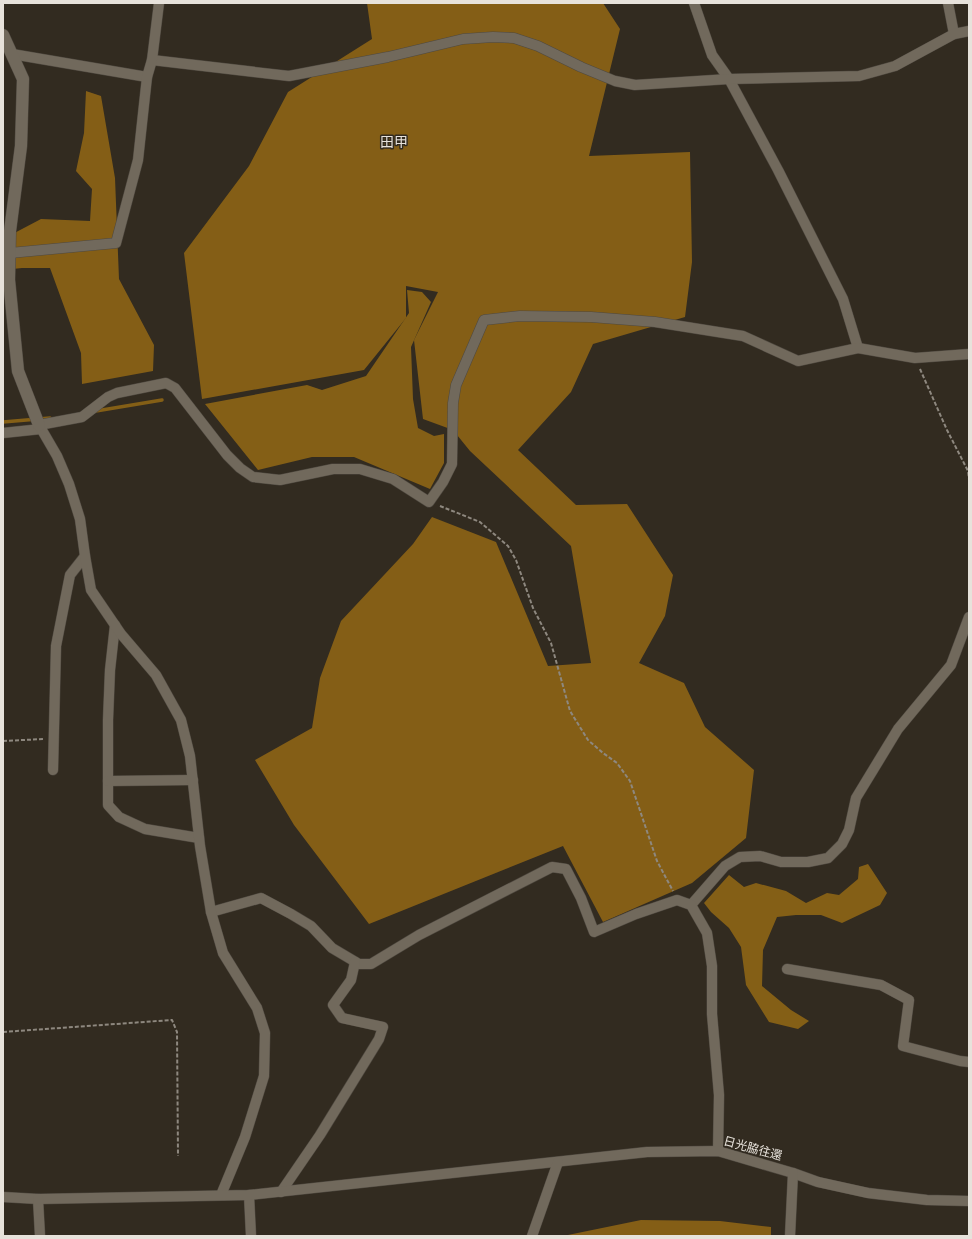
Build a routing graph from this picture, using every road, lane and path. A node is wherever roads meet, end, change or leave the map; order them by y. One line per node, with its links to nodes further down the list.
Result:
1 (159, 3): 8 (street)
2 (694, 3): 10 (street)
3 (948, 3): 5 (street)
4 (969, 31): 5 (street)
5 (954, 34): 10 (street)
6 (3, 35): 7 (street)
7 (12, 54): 9 (street); 11 (street)
8 (152, 60): 9 (street); 10 (street)
9 (147, 77): 11 (street)
10 (729, 79): 12 (street)
11 (10, 253): 15 (street)
12 (858, 348): 14 (street); 18 (street)
13 (969, 354): 14 (street)
14 (915, 358): 17 (path)
15 (40, 427): 16 (street); 18 (street); 19 (street)
16 (3, 433)
17 (969, 479)
18 (429, 502): 28 (path)
19 (85, 556): 21 (street); 22 (street)
20 (969, 617): 29 (street)
21 (115, 625): 25 (street); 26 (street)
22 (53, 738): 23 (path); 24 (street)
23 (3, 742)
24 (53, 770)
25 (193, 780): 26 (street); 27 (street)
26 (108, 781): 27 (street)
27 (199, 838): 30 (street)
28 (677, 900): 29 (street); 31 (street)
29 (692, 905): 35 (street)
30 (211, 912): 31 (street); 40 (street)
31 (355, 962): 39 (street)
32 (787, 969): 34 (street)
33 (3, 1032): 36 (path)
34 (969, 1062)
35 (718, 1151): 37 (street, 日光脇往還); 38 (street, 日光脇往還)
36 (178, 1156)
37 (558, 1162): 39 (street, 日光脇往還); 47 (street)
38 (793, 1172): 44 (street, 日光脇往還); 48 (street)
39 (281, 1192): 41 (street, 日光脇往還)
40 (221, 1195): 41 (street, 日光脇往還); 43 (street, 日光脇往還)
41 (249, 1195): 46 (street)
42 (3, 1197): 43 (street, 日光脇往還)
43 (38, 1199): 45 (street)
44 (969, 1201)
45 (40, 1236)
46 (251, 1236)
47 (532, 1236)
48 (790, 1236)

